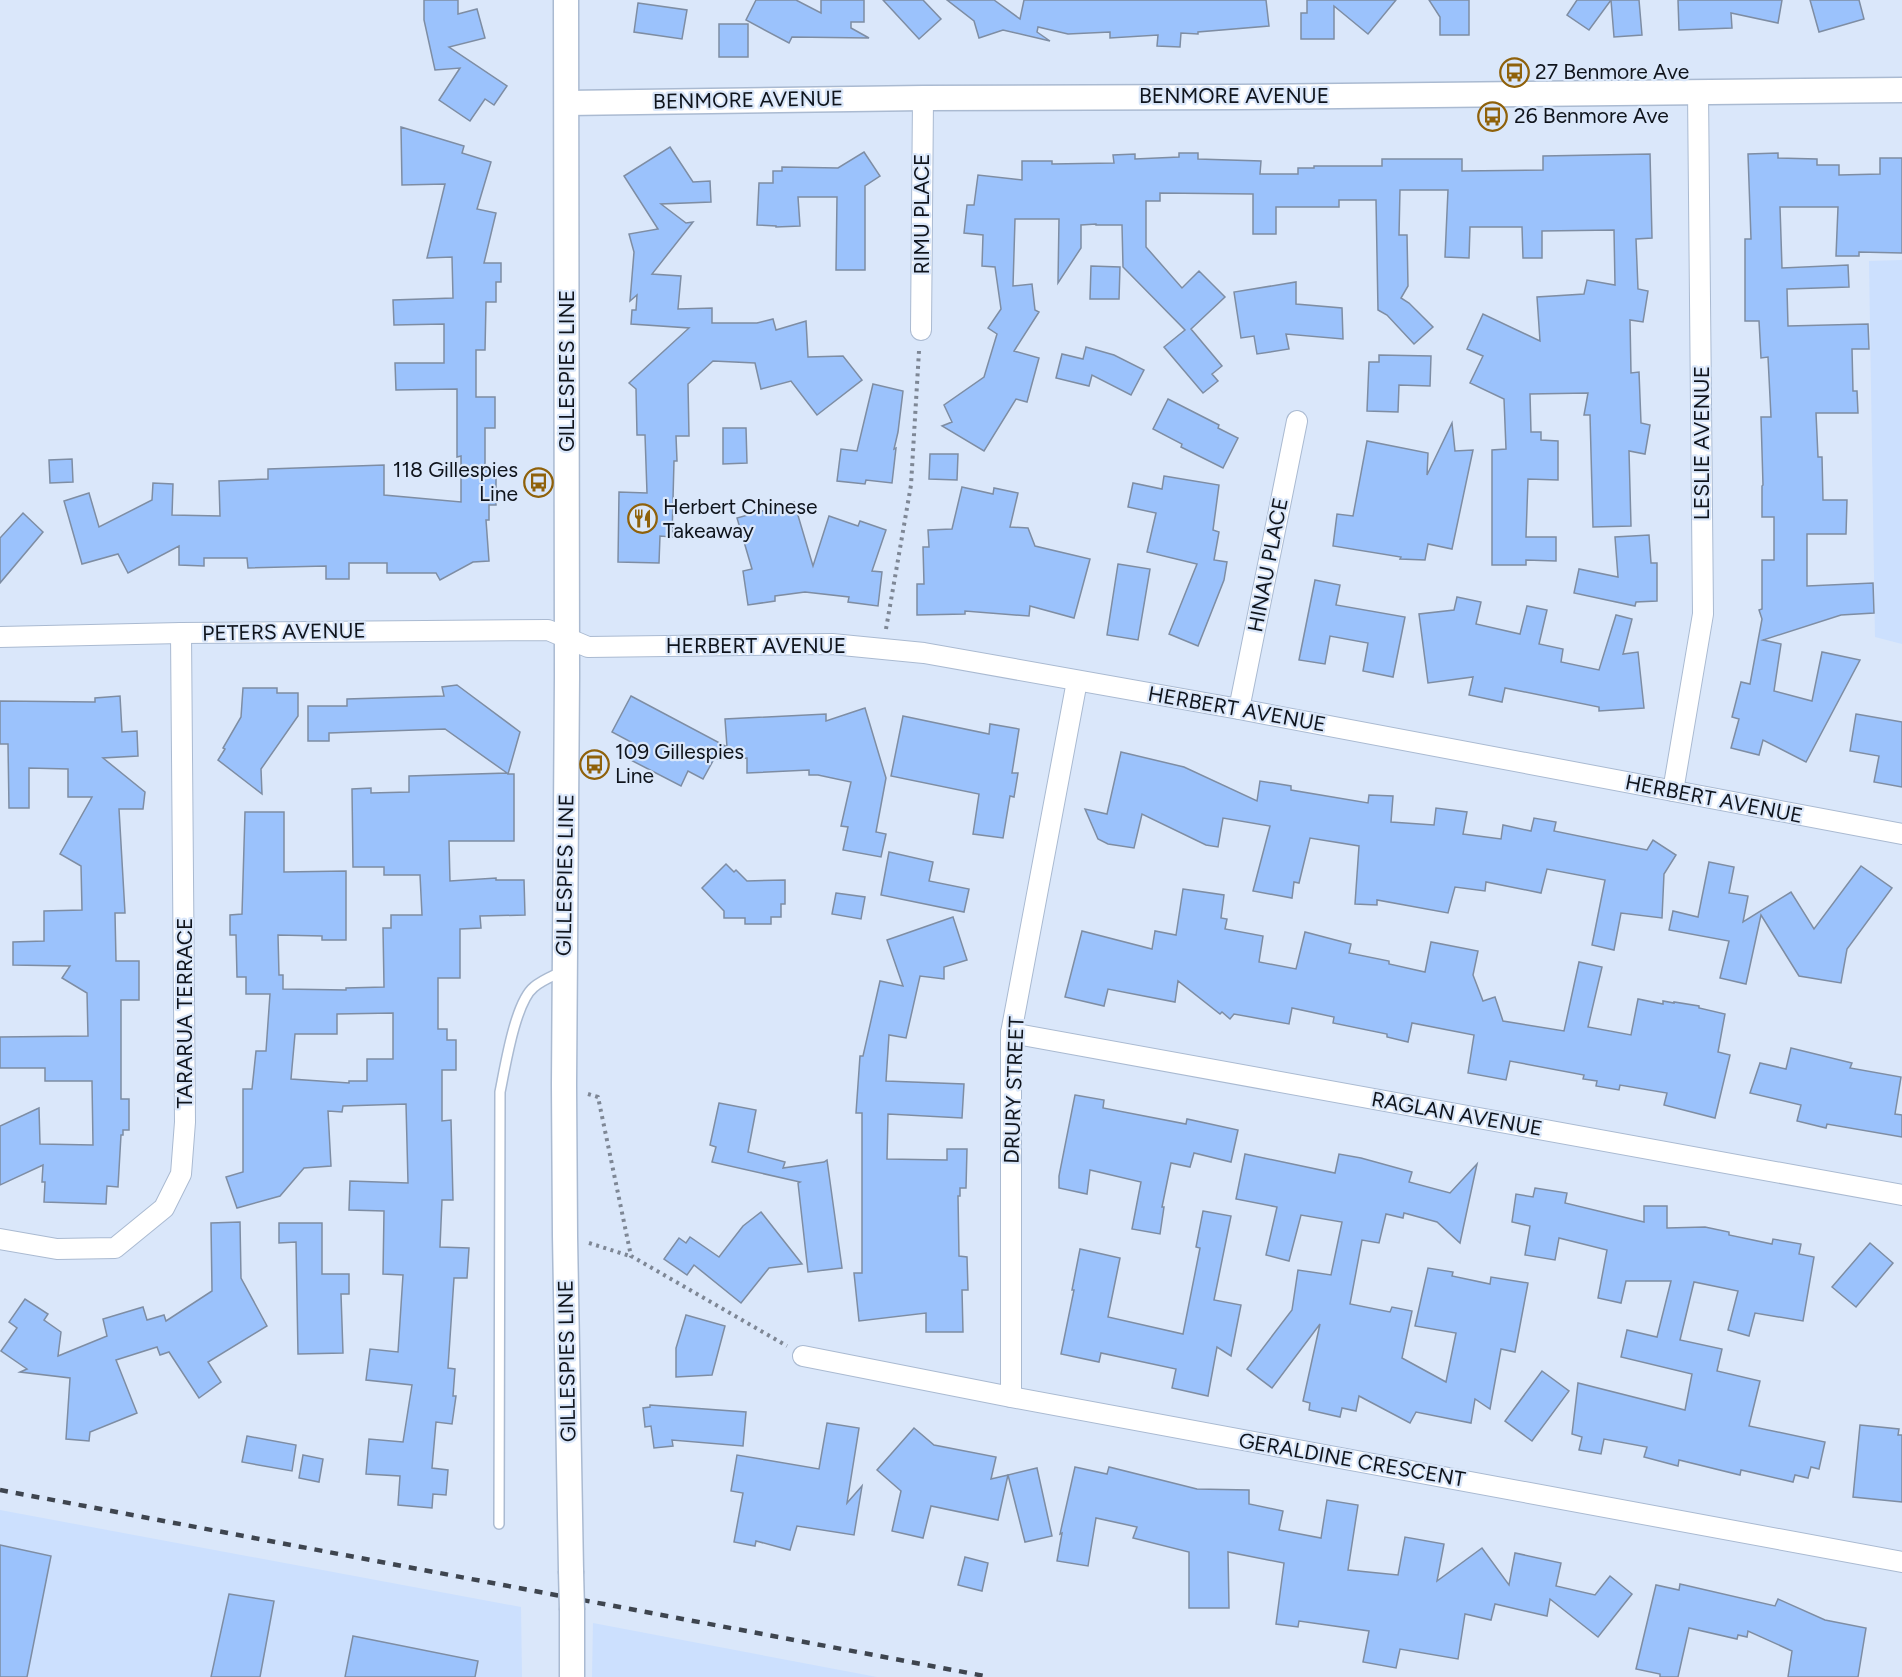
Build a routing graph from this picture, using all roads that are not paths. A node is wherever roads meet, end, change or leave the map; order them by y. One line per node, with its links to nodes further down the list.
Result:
1 (566, 0): 5 (street, GILLESPIES LINE)
2 (1902, 90): 3 (street, BENMORE AVENUE)
3 (1698, 92): 4 (street, BENMORE AVENUE); 13 (street, LESLIE AVENUE)
4 (923, 98): 5 (street, BENMORE AVENUE); 6 (street, RIMU PLACE)
5 (567, 103): 10 (street, GILLESPIES LINE)
6 (921, 330)
7 (1297, 421): 12 (street, HINAU PLACE)
8 (181, 633): 9 (street, PETERS AVENUE); 10 (street, PETERS AVENUE); 18 (street, TARARUA TERRACE)
9 (0, 637)
10 (567, 638): 11 (street, HERBERT AVENUE); 15 (street, GILLESPIES LINE)
11 (1077, 681): 12 (street, HERBERT AVENUE); 16 (street, DRURY STREET)
12 (1239, 709): 13 (street, HERBERT AVENUE)
13 (1673, 791): 14 (street, HERBERT AVENUE)
14 (1902, 834)
15 (564, 970): 21 (lane); 23 (street, GILLESPIES LINE, bridge)
16 (1011, 1033): 17 (street, RAGLAN AVENUE); 20 (street, DRURY STREET)
17 (1902, 1195)
18 (0, 1239)
19 (803, 1356): 20 (street, GERALDINE CRESCENT)
20 (1011, 1397): 22 (street, GERALDINE CRESCENT)
21 (499, 1524)
22 (1902, 1562)
23 (572, 1677)

